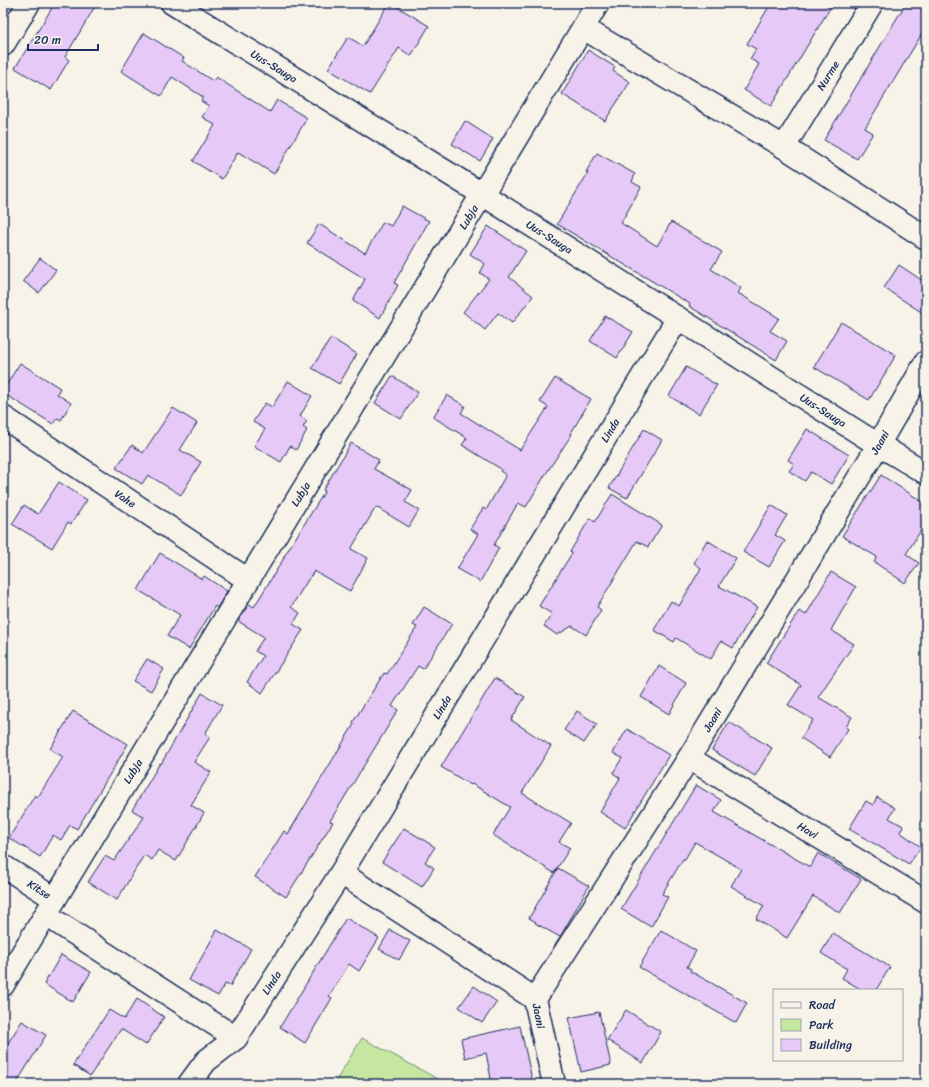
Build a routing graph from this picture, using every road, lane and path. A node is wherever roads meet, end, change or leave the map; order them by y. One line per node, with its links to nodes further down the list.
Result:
1 (29, 3): 6 (street)
2 (172, 3): 8 (street, Uus-Sauga)
3 (598, 3): 5 (street, Lubja)
4 (872, 3): 7 (street, Nurme)
5 (583, 28): 7 (street); 8 (street, Lubja)
6 (3, 46)
7 (784, 147): 9 (street)
8 (482, 194): 10 (street, Uus-Sauga); 15 (street, Lubja)
9 (926, 238)
10 (678, 318): 13 (street, Uus-Sauga); 18 (street, Linda)
11 (926, 362): 13 (street, Jaani)
12 (3, 417): 15 (street, Vahe)
13 (879, 445): 14 (street, Uus-Sauga); 16 (street, Jaani)
14 (926, 473)
15 (248, 580): 20 (street, Lubja)
16 (689, 758): 19 (street, Havi); 22 (street, Jaani)
17 (3, 866): 20 (street, Kitse)
18 (341, 873): 22 (street); 23 (street, Linda)
19 (926, 902)
20 (51, 907): 21 (street, Lubja); 23 (street, Kitse)
21 (3, 985)
22 (535, 999): 25 (street, Jaani)
23 (236, 1038): 24 (street, Linda)
24 (189, 1084)
25 (554, 1084)

